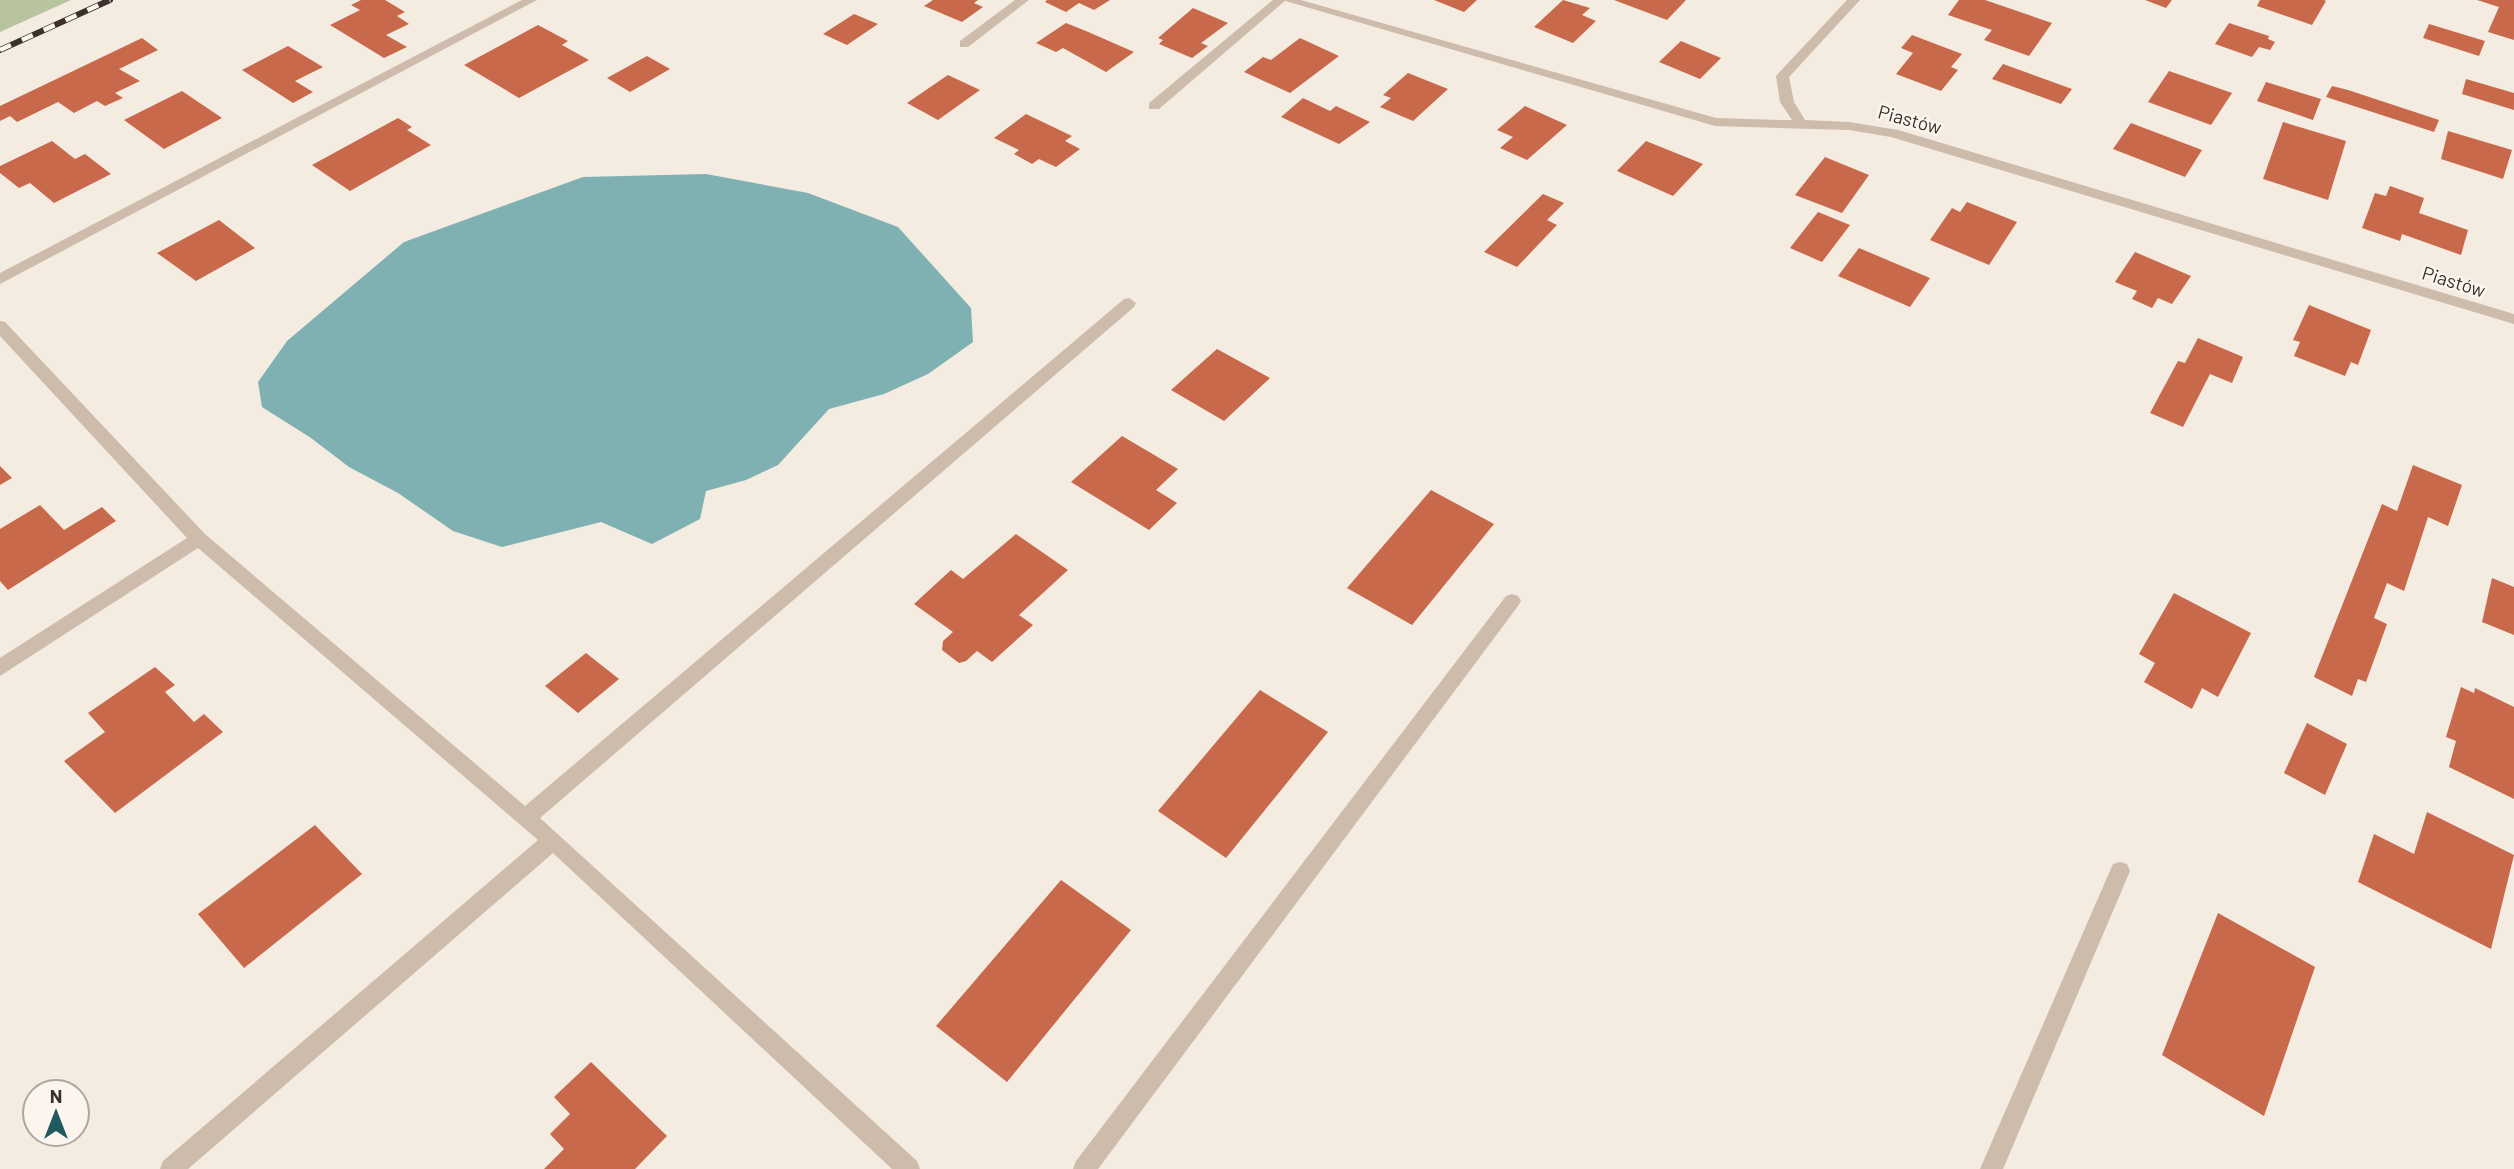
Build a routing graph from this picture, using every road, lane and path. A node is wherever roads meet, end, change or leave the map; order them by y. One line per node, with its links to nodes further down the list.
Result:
1 (531, 0): 9 (street)
2 (1023, 0): 6 (street)
3 (1280, 0): 7 (street)
4 (1288, 0): 8 (street, Piastów)
5 (1854, 0): 8 (street)
6 (964, 44)
7 (1154, 106)
8 (1802, 125): 11 (street, Piastów)
9 (0, 279)
10 (1129, 303): 16 (street)
11 (2514, 319)
12 (0, 326): 13 (street)
13 (199, 539): 15 (street); 16 (street)
14 (1512, 600): 21 (street)
15 (0, 668)
16 (525, 818): 17 (street)
17 (554, 839): 19 (street); 20 (street)
18 (2120, 871): 22 (street)
19 (171, 1169)
20 (909, 1169)
21 (1084, 1169)
22 (1991, 1169)

